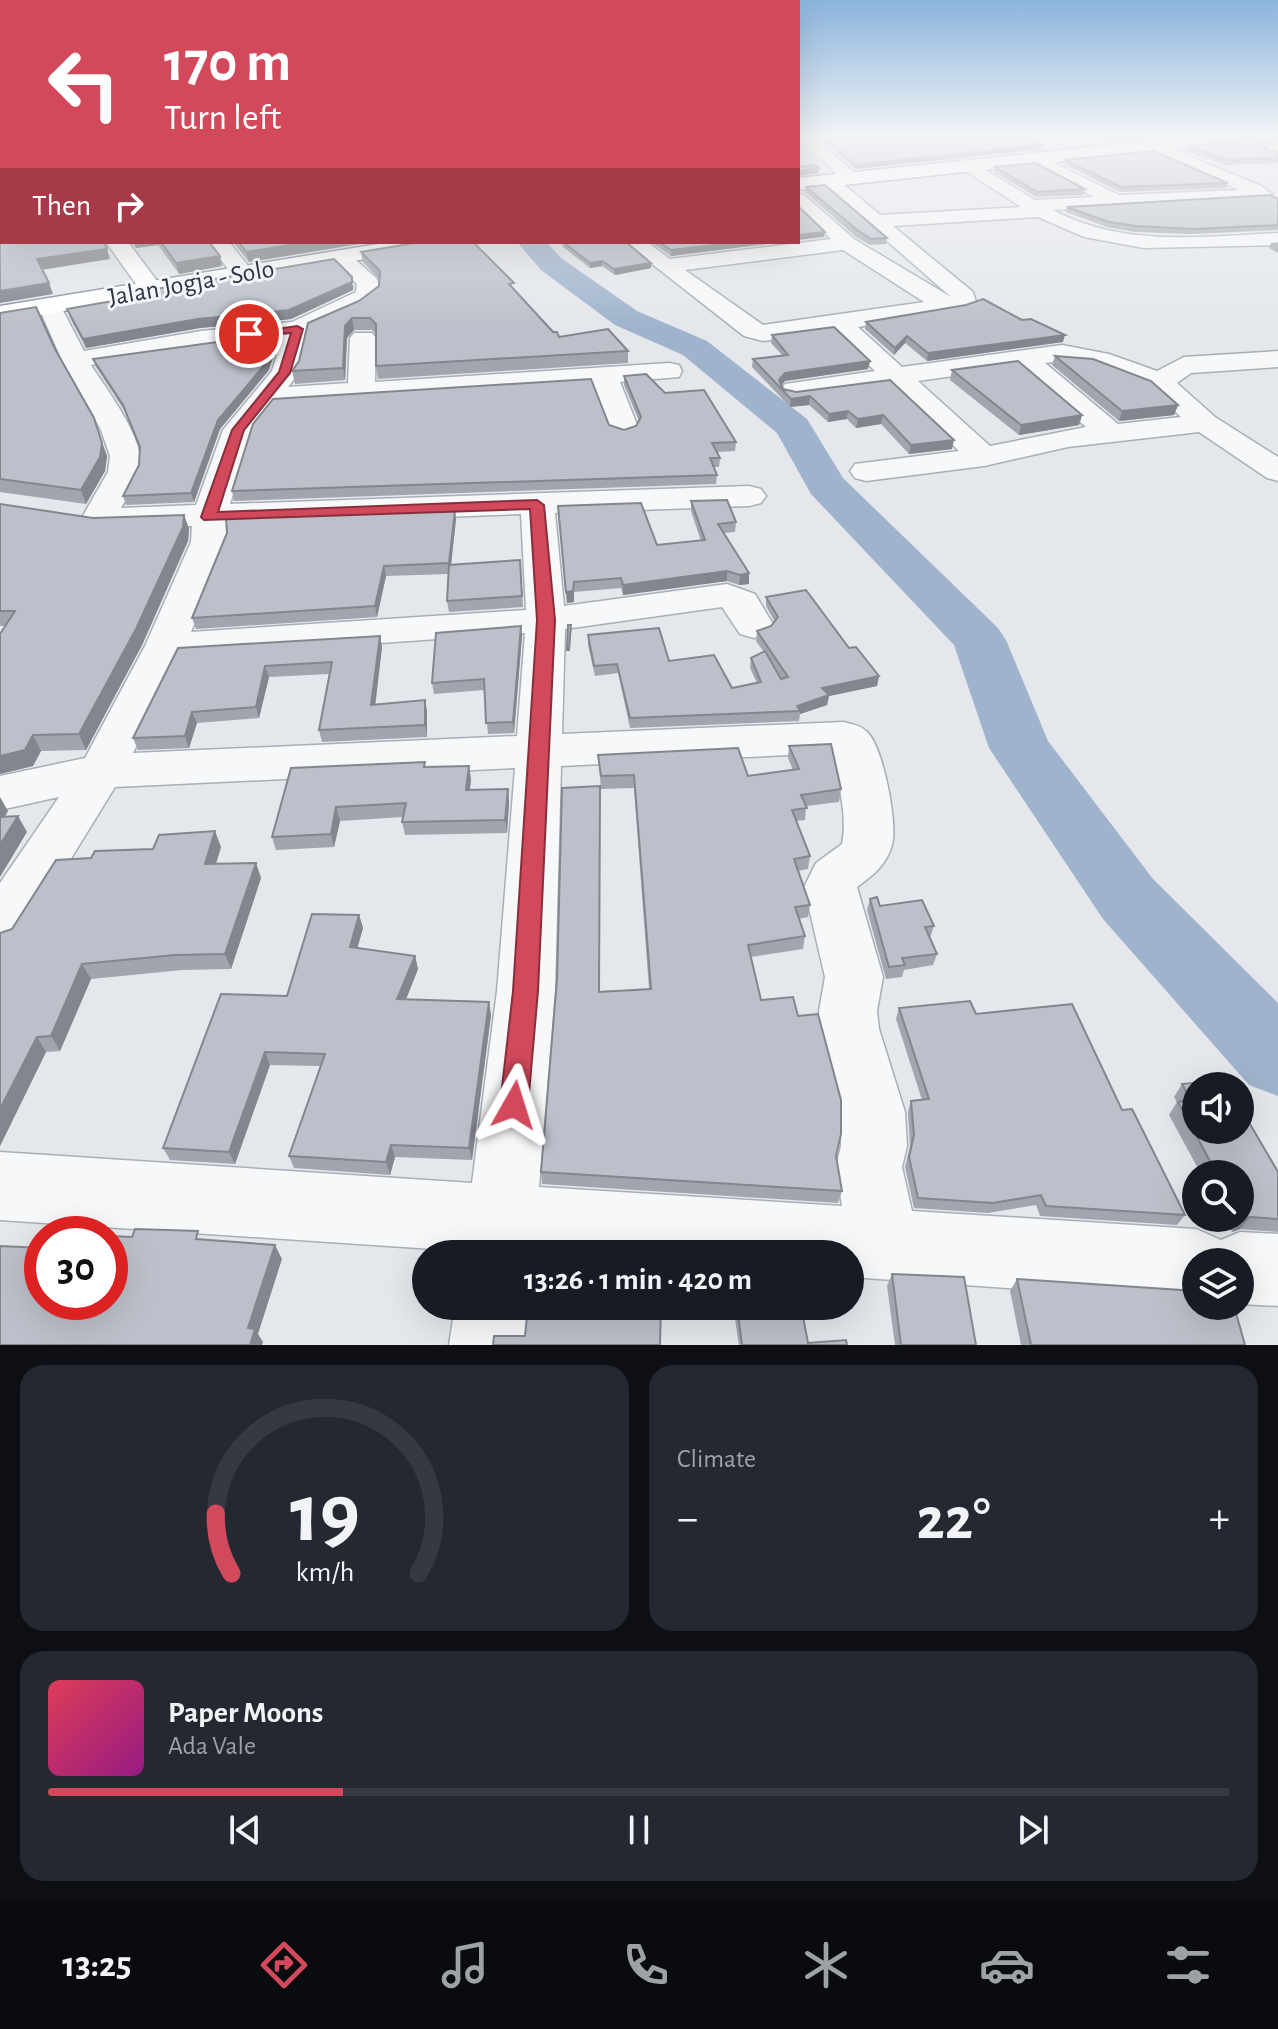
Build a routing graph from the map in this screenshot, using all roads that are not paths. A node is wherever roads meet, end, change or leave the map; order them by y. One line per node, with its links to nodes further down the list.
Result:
1 (858, 200): 8 (street)
2 (1026, 200): 7 (street)
3 (1114, 200): 6 (street)
4 (1186, 200): 6 (street)
5 (800, 201): 10 (street)
6 (1118, 202): 7 (street); 11 (street)
7 (1039, 208): 8 (street); 11 (street)
8 (877, 221): 22 (street)
9 (1278, 239): 11 (street)
10 (847, 243): 18 (street); 22 (street)
11 (1191, 243)
12 (118, 244): 20 (main road)
13 (220, 244): 19 (street)
14 (375, 244): 19 (main road, Jalan Jogja - Solo)
15 (417, 244): 17 (main road, Jalan Jogja - Solo)
16 (637, 244): 18 (street)
17 (341, 257): 20 (main road, Jalan Jogja - Solo); 26 (street)
18 (666, 266): 25 (street)
19 (238, 267): 20 (main road, Jalan Jogja - Solo)
20 (148, 285): 21 (main road, Jalan Jogja - Solo); 23 (main road, Jalan Jogja - Solo)
21 (0, 305)
22 (945, 305): 25 (street)
23 (50, 306): 24 (main road, Jalan Jogja - Solo); 30 (street)
24 (0, 314)
25 (839, 323): 32 (street)
26 (297, 329): 30 (street); 37 (street)
27 (363, 338): 36 (street)
28 (1022, 358): 32 (street); 34 (street); 40 (street)
29 (1277, 359): 34 (street)
30 (75, 360): 46 (street)
31 (669, 371): 33 (street)
32 (896, 374): 35 (street); 41 (street)
33 (603, 375): 36 (street); 39 (street)
34 (1160, 382): 38 (street)
35 (795, 390)
36 (361, 392): 37 (street)
37 (264, 397): 46 (street)
38 (1205, 423): 40 (street); 42 (street)
39 (623, 427)
40 (1110, 432): 41 (street)
41 (984, 457): 43 (street)
42 (1273, 464)
43 (866, 471)
44 (749, 496): 45 (street)
45 (537, 505): 46 (street); 47 (street)
46 (209, 517): 49 (street)
47 (546, 620): 48 (street); 49 (street); 50 (street)
48 (754, 626)
49 (165, 646): 51 (street)
50 (539, 751): 51 (street); 55 (street); 56 (street)
51 (101, 771): 52 (street); 53 (street)
52 (0, 793)
53 (0, 927)
54 (0, 1186): 55 (street)
55 (500, 1237): 56 (street)
56 (885, 1245): 57 (street)
57 (1182, 1264)
58 (1254, 1269): 59 (street)
59 (1278, 1270)
60 (490, 1320): 61 (street)
61 (487, 1345)

